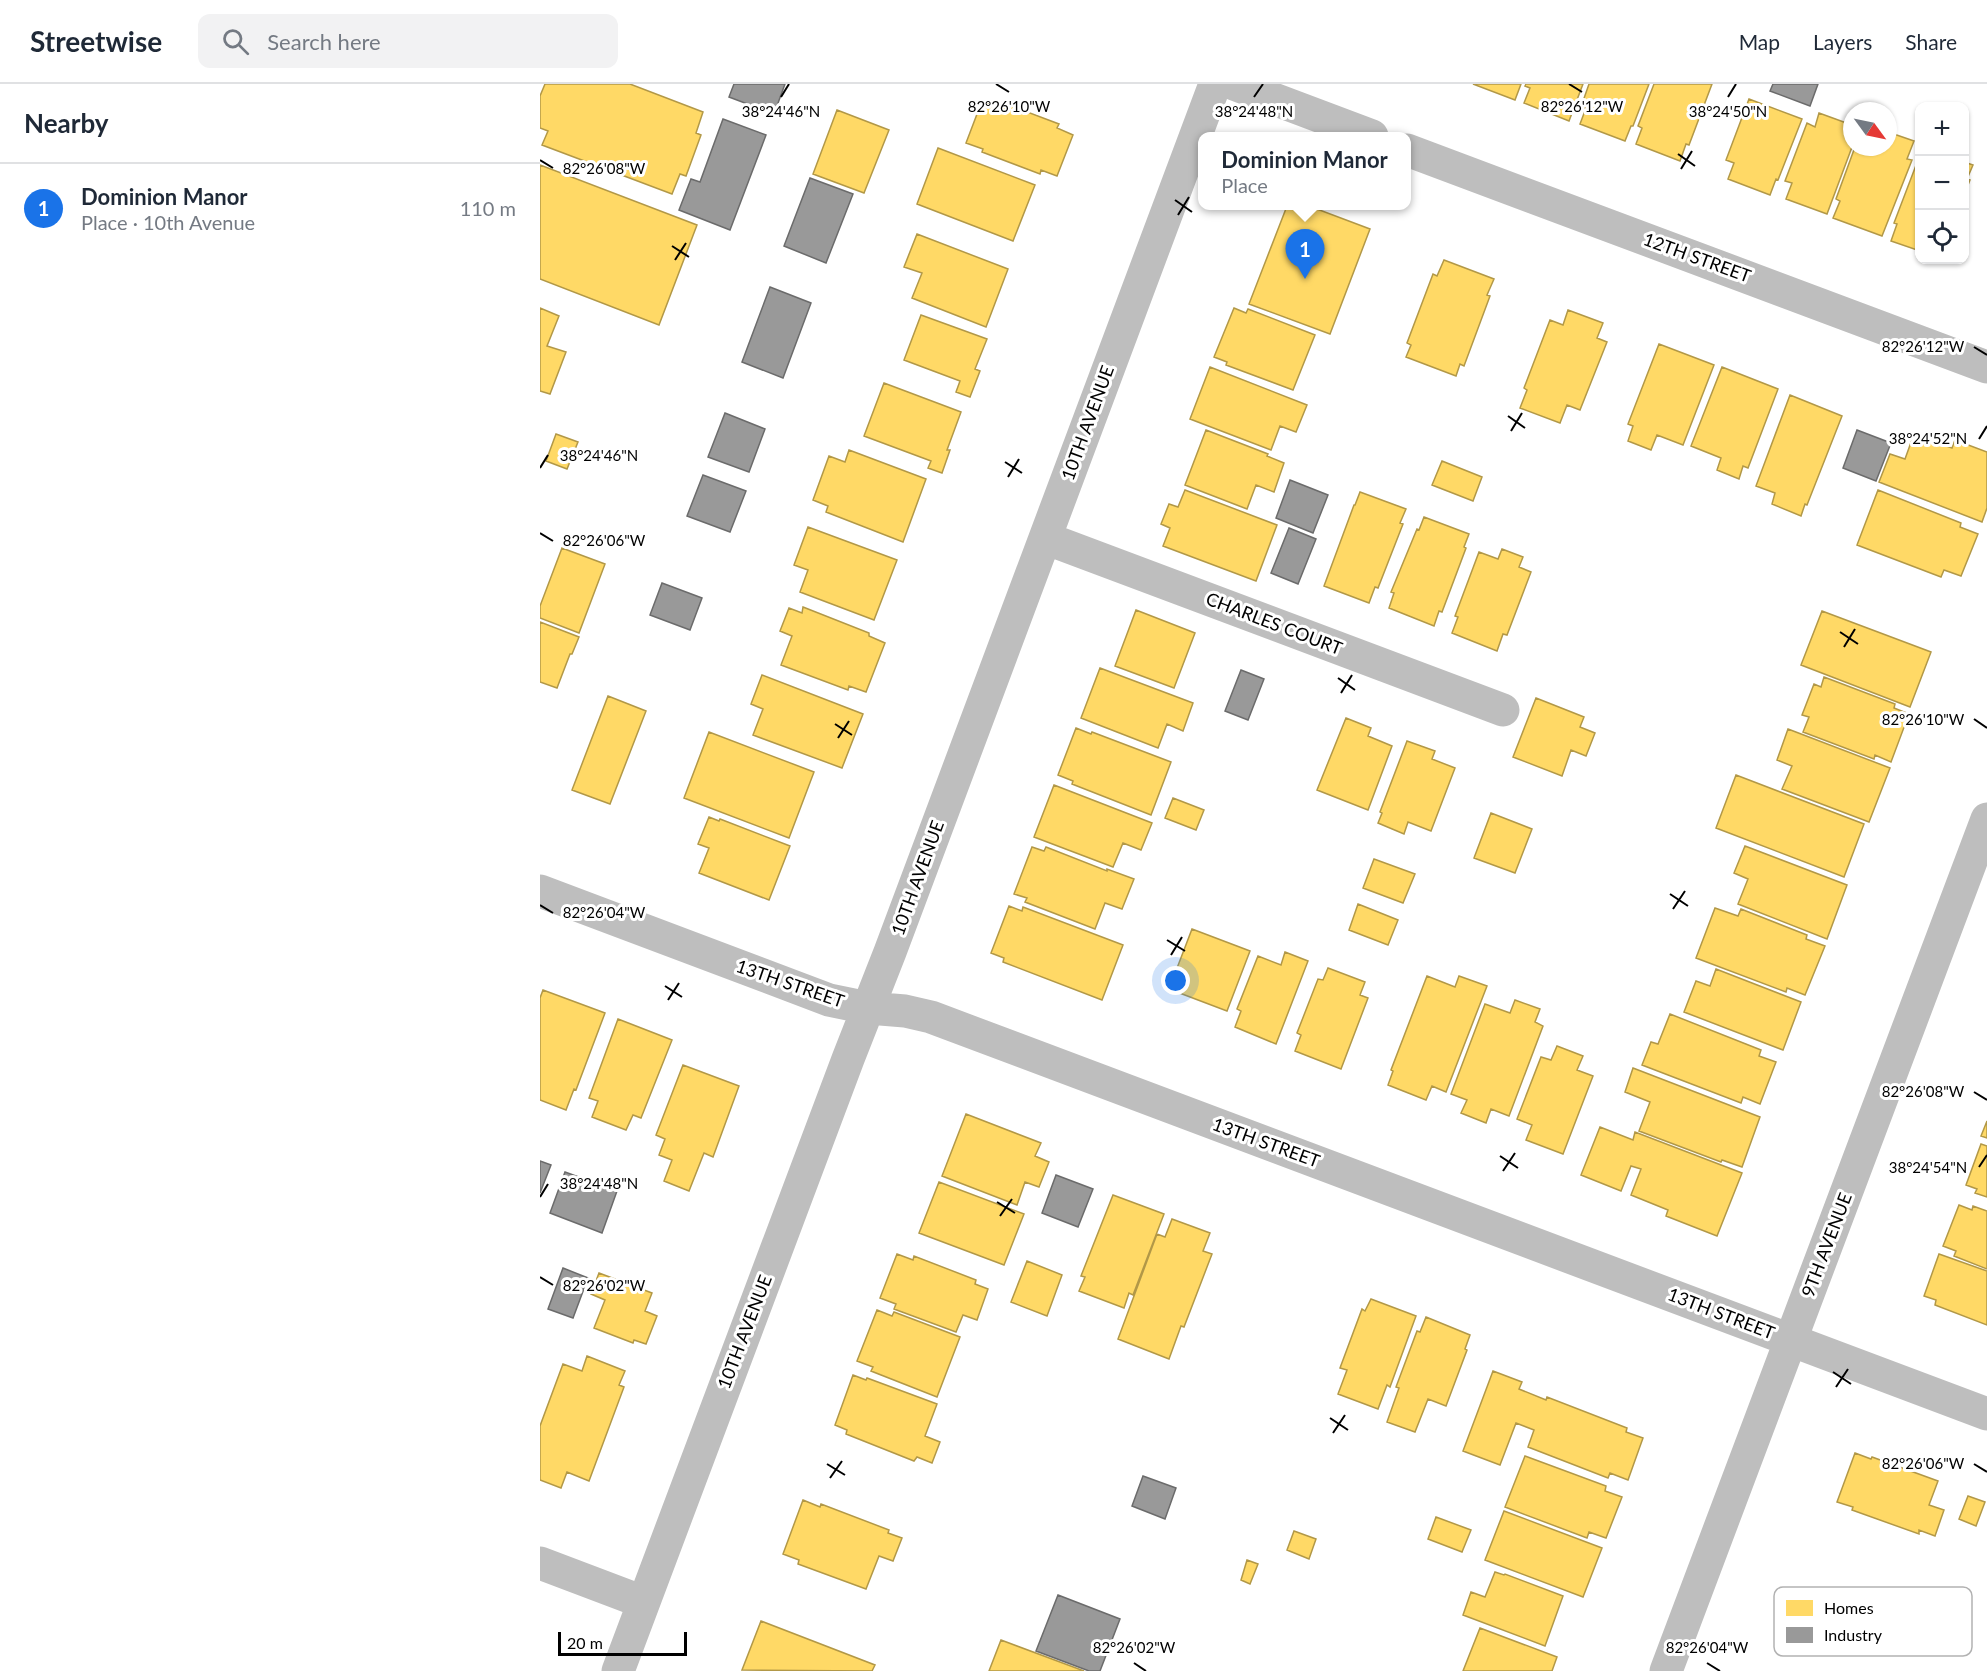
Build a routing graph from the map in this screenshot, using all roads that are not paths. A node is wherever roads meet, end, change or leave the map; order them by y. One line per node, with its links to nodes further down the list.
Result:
1 (1215, 84): 6 (street, 10TH AVENUE)
2 (1234, 84): 3 (street)
3 (1361, 132)
4 (1411, 151): 5 (street, 12TH STREET)
5 (1987, 367)
6 (1045, 538): 7 (street, CHARLES COURT); 10 (street, 10TH AVENUE)
7 (1503, 710)
8 (1987, 819): 11 (street, 9TH AVENUE)
9 (540, 891): 10 (street, 13TH STREET)
10 (868, 1008): 11 (street, 13TH STREET); 14 (street, 10TH AVENUE)
11 (1791, 1341): 12 (street, 13TH STREET); 16 (street, 9TH AVENUE)
12 (1987, 1414)
13 (540, 1563): 14 (street)
14 (643, 1602): 15 (street, 10TH AVENUE)
15 (618, 1671)
16 (1666, 1671)

